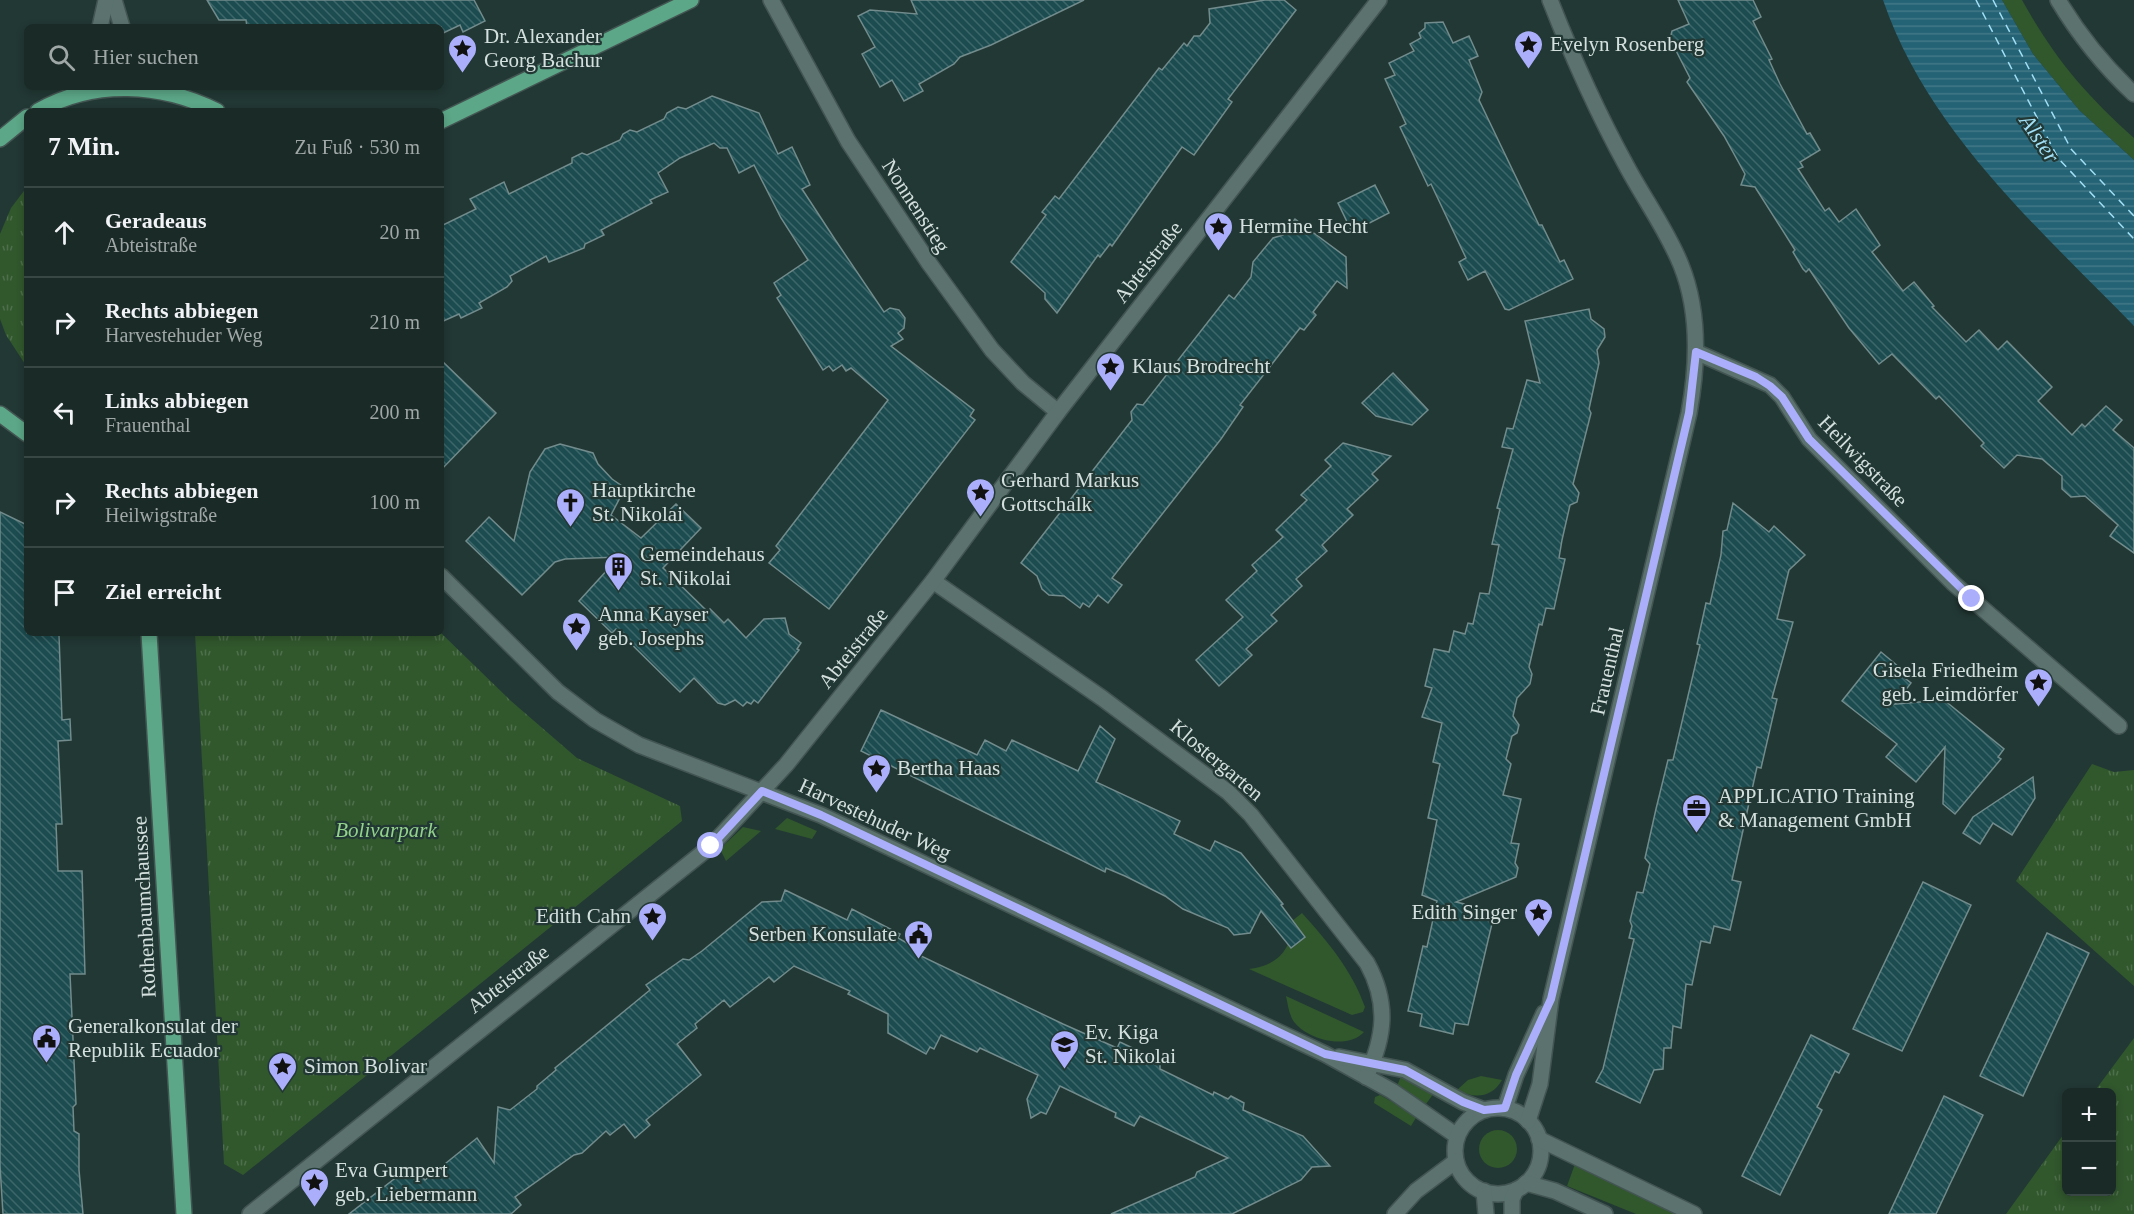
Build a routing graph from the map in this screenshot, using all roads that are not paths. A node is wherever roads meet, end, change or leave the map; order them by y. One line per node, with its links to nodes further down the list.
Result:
1 (106, 0): 8 (street)
2 (114, 0): 9 (street)
3 (691, 0): 17 (main road)
4 (771, 0): 20 (street, Nonnenstieg)
5 (1379, 0): 20 (street, Abteistraße)
6 (1550, 0): 19 (street)
7 (2058, 0): 13 (street)
8 (101, 24)
9 (121, 24)
10 (96, 90): 12 (main road)
11 (159, 90): 15 (main road)
12 (68, 93): 14 (main road)
13 (2134, 94)
14 (43, 108)
15 (210, 108)
16 (24, 119): 18 (main road)
17 (444, 120)
18 (0, 139)
19 (1696, 352): 26 (street, Heilwigstraße); 28 (street, Frauenthal)
20 (1058, 412): 24 (street, Abteistraße)
21 (0, 414): 22 (main road)
22 (24, 432)
23 (444, 579): 27 (street, Harvestehuder Weg)
24 (933, 581): 27 (street, Abteistraße); 30 (street, Klostergarten)
25 (149, 636): 40 (main road, Rothenbaumchaussee)
26 (2119, 726)
27 (762, 791): 29 (street, Harvestehuder Weg); 41 (street, Abteistraße)
28 (1551, 999): 32 (street, Frauenthal); 34 (street, Frauenthal)
29 (1325, 1054): 30 (street, Harvestehuder Weg); 31 (street, Harvestehuder Weg)
30 (1373, 1062): 31 (street, Klostergarten); 33 (street, Harvestehuder Weg)
31 (1366, 1077): 35 (street, Harvestehuder Weg)
32 (1505, 1108): 33 (street, Harvestehuder Weg); 34 (street)
33 (1484, 1110): 35 (street)
34 (1528, 1121): 36 (street)
35 (1457, 1136): 37 (street)
36 (1539, 1139): 38 (street); 46 (street)
37 (1456, 1161): 39 (street); 42 (street)
38 (1521, 1186): 39 (street); 44 (street); 45 (street)
39 (1484, 1191): 43 (street)
40 (184, 1214)
41 (249, 1214)
42 (1395, 1214)
43 (1486, 1214)
44 (1512, 1214)
45 (1605, 1214)
46 (1694, 1214)

